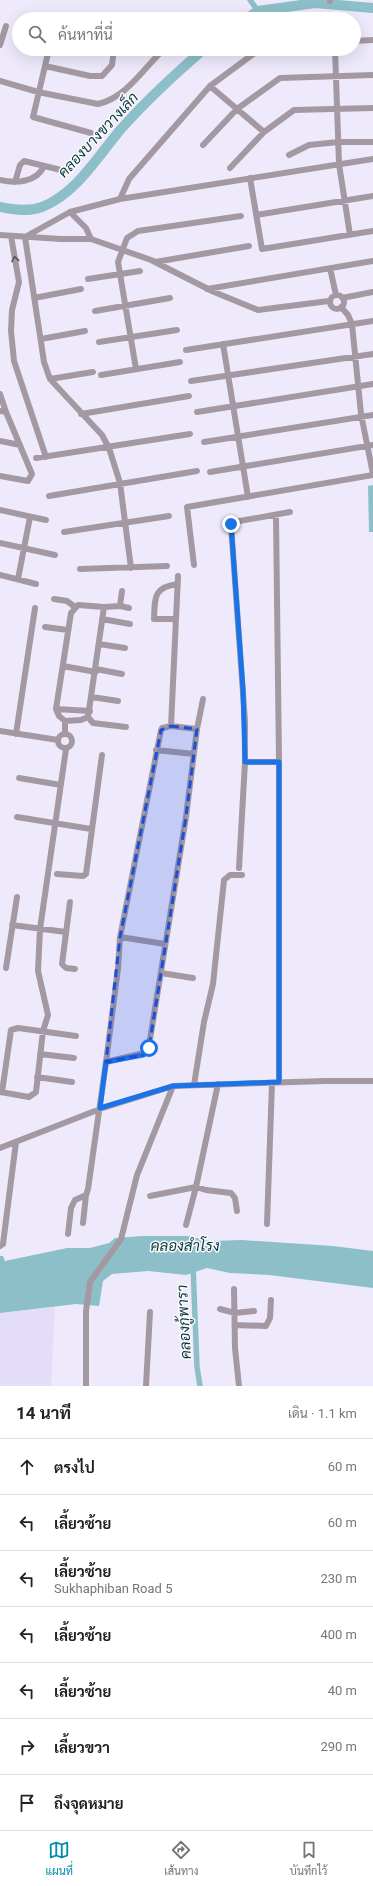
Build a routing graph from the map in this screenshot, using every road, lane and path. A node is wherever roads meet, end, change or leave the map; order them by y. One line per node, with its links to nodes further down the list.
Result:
1 (6, 26): 4 (street)
2 (373, 40): 3 (street)
3 (361, 41)
4 (0, 42)
5 (47, 56): 10 (street)
6 (113, 56): 10 (street)
7 (251, 56): 14 (street)
8 (335, 56): 11 (street)
9 (155, 58): 15 (street)
10 (45, 66): 15 (street)
11 (336, 75): 12 (street); 16 (street); 18 (street)
12 (373, 75)
13 (0, 80): 15 (street)
14 (210, 86): 18 (street); 34 (street)
15 (38, 92): 20 (street)
16 (337, 108): 17 (street); 19 (street); 21 (street)
17 (373, 108)
18 (237, 109): 19 (street); 23 (street)
19 (264, 132): 28 (street)
20 (91, 133)
21 (338, 142): 22 (street); 24 (street); 26 (street)
22 (373, 142)
23 (203, 145)
24 (289, 155)
25 (373, 159): 26 (street)
26 (339, 164): 30 (street); 35 (street)
27 (44, 166): 29 (street); 32 (street); 32 (street)
28 (230, 168)
29 (61, 170)
30 (250, 178): 34 (street); 38 (street)
31 (0, 180): 32 (street)
32 (15, 182)
33 (373, 196): 35 (street)
34 (120, 199): 36 (street)
35 (344, 200): 38 (street); 41 (street)
36 (70, 212): 43 (street); 44 (street)
37 (241, 216): 46 (street)
38 (256, 216): 41 (street)
39 (373, 231): 41 (street)
40 (0, 235): 42 (street)
41 (350, 235)
42 (11, 236): 43 (street); 54 (street, one-way to 42)
43 (25, 237): 44 (street); 53 (street)
44 (91, 239): 46 (street)
45 (249, 246): 48 (street)
46 (123, 249): 48 (street); 51 (street)
47 (373, 261): 49 (street)
48 (155, 262): 56 (street)
49 (330, 268): 56 (street); 58 (street)
50 (140, 271): 51 (street)
51 (120, 274): 52 (street); 63 (street)
52 (88, 279)
53 (33, 280): 54 (street); 59 (street)
54 (19, 282): 101 (street)
55 (81, 289): 59 (street)
56 (207, 289): 62 (street)
57 (373, 292): 61 (street)
58 (336, 295): 61 (street); 62 (street)
59 (34, 298): 71 (street)
60 (170, 298): 63 (street)
61 (342, 298): 64 (street)
62 (329, 301): 64 (street)
63 (125, 306): 65 (street); 70 (street)
64 (341, 307): 67 (street)
65 (95, 311)
66 (373, 321): 67 (street)
67 (352, 324): 73 (street); 76 (street)
68 (176, 330): 70 (street)
69 (85, 332): 71 (street)
70 (130, 337): 72 (street); 78 (street)
71 (41, 339): 82 (street)
72 (99, 342)
73 (223, 344): 74 (street); 80 (street)
74 (186, 350)
75 (373, 354): 76 (street)
76 (355, 356): 80 (street); 85 (street)
77 (180, 362): 78 (street)
78 (136, 369): 81 (street)
79 (93, 372): 82 (street)
80 (228, 374): 83 (street); 88 (street)
81 (101, 375)
82 (50, 379): 91 (street)
83 (191, 381)
84 (373, 384): 85 (street)
85 (358, 386): 88 (street); 93 (street)
86 (0, 394): 89 (street)
87 (189, 396): 91 (street)
88 (234, 406): 90 (street); 95 (street)
89 (3, 411): 98 (street)
90 (197, 412)
91 (81, 414): 100 (street)
92 (373, 415): 93 (street)
93 (362, 417): 95 (street); 99 (street)
94 (190, 434): 100 (street)
95 (238, 436): 97 (street); 103 (street)
96 (0, 441): 98 (street)
97 (204, 442)
98 (20, 445): 107 (street)
99 (370, 446): 103 (street); 106 (street)
100 (109, 448): 101 (street); 108 (street)
101 (46, 457): 102 (street)
102 (36, 458)
103 (243, 466): 105 (street); 110 (street)
104 (197, 471): 108 (street)
105 (210, 472)
106 (373, 474): 110 (street)
107 (0, 476)
108 (120, 483): 109 (street); 117 (street)
109 (49, 496)
110 (248, 497): 122 (street)
111 (0, 510): 115 (street)
112 (290, 512): 114 (street)
113 (169, 516): 117 (street)
114 (276, 516): 165 (street); 166 (street)
115 (30, 517): 116 (street); 120 (street)
116 (46, 520)
117 (126, 523): 118 (street); 124 (street)
118 (64, 532)
119 (0, 543): 120 (street)
120 (24, 547): 121 (street); 128 (street)
121 (55, 555)
122 (194, 565)
123 (167, 566): 124 (street)
124 (131, 568): 125 (street)
125 (80, 569)
126 (0, 575): 128 (street)
127 (178, 576): 130 (street)
128 (18, 579): 129 (street)
129 (36, 584)
130 (178, 584): 139 (street); 139 (street)
131 (122, 591): 133 (street)
132 (54, 599): 134 (street)
133 (120, 606): 135 (street); 137 (street)
134 (75, 607): 135 (street); 142 (street)
135 (104, 607): 138 (street)
136 (35, 608): 158 (street)
137 (129, 608)
138 (102, 619): 140 (street); 143 (street)
139 (176, 619): 154 (street)
140 (130, 624)
141 (46, 627): 142 (street)
142 (68, 630): 145 (street)
143 (99, 644): 144 (street); 146 (street)
144 (125, 648)
145 (63, 666): 146 (street); 151 (street)
146 (96, 670): 147 (street); 148 (street)
147 (122, 674)
148 (92, 697): 150 (street); 152 (street)
149 (203, 699): 156 (street)
150 (118, 701)
151 (56, 709): 152 (street); 153 (street)
152 (89, 714): 153 (street); 155 (street)
153 (65, 721): 159 (street)
154 (171, 726): 156 (street); 162 (street)
155 (126, 727)
156 (196, 729): 163 (street)
157 (0, 732): 158 (street)
158 (16, 734): 160 (street)
159 (65, 734): 160 (street); 161 (street)
160 (58, 740): 161 (street)
161 (66, 749): 168 (street)
162 (156, 750): 163 (street); 180 (street)
163 (194, 754): 181 (street)
164 (102, 755): 171 (street)
165 (245, 762): 166 (street); 172 (street)
166 (279, 762): 194 (street)
167 (19, 778): 168 (street)
168 (61, 785): 170 (street)
169 (17, 817): 170 (street)
170 (55, 823): 171 (street); 178 (street)
171 (91, 829): 173 (street)
172 (239, 868)
173 (57, 874)
174 (242, 875): 196 (street)
175 (17, 897): 177 (street)
176 (70, 902): 179 (street)
177 (12, 925): 178 (street); 182 (street)
178 (40, 929): 179 (street); 186 (street)
179 (66, 932): 183 (street)
180 (120, 937): 181 (street); 190 (street)
181 (165, 944): 184 (street)
182 (6, 968)
183 (75, 970)
184 (161, 973): 185 (street); 190 (street)
185 (193, 978)
186 (43, 1031): 187 (street); 188 (street); 198 (street)
187 (76, 1036)
188 (40, 1054): 189 (street); 191 (street)
189 (74, 1058)
190 (106, 1062): 199 (street)
191 (38, 1077): 193 (street); 198 (street)
192 (373, 1081): 194 (street)
193 (72, 1082)
194 (275, 1082): 195 (street); 207 (street)
195 (218, 1084): 196 (street); 202 (street)
196 (194, 1085): 197 (street)
197 (173, 1086): 199 (street); 218 (street)
198 (1, 1092)
199 (100, 1108): 200 (street); 203 (street)
200 (16, 1142): 201 (street); 210 (street)
201 (0, 1148)
202 (196, 1187): 204 (street); 205 (street); 208 (street)
203 (86, 1195): 206 (street); 209 (street)
204 (150, 1196)
205 (237, 1212)
206 (83, 1223)
207 (267, 1224)
208 (186, 1225)
209 (68, 1234)
210 (0, 1246)
211 (234, 1289): 216 (street)
212 (271, 1300): 217 (street)
213 (220, 1309): 216 (street)
214 (150, 1312): 219 (street)
215 (254, 1312): 216 (street)
216 (235, 1313): 217 (street)
217 (235, 1325): 220 (street)
218 (86, 1386)
219 (146, 1386)
220 (239, 1386)

